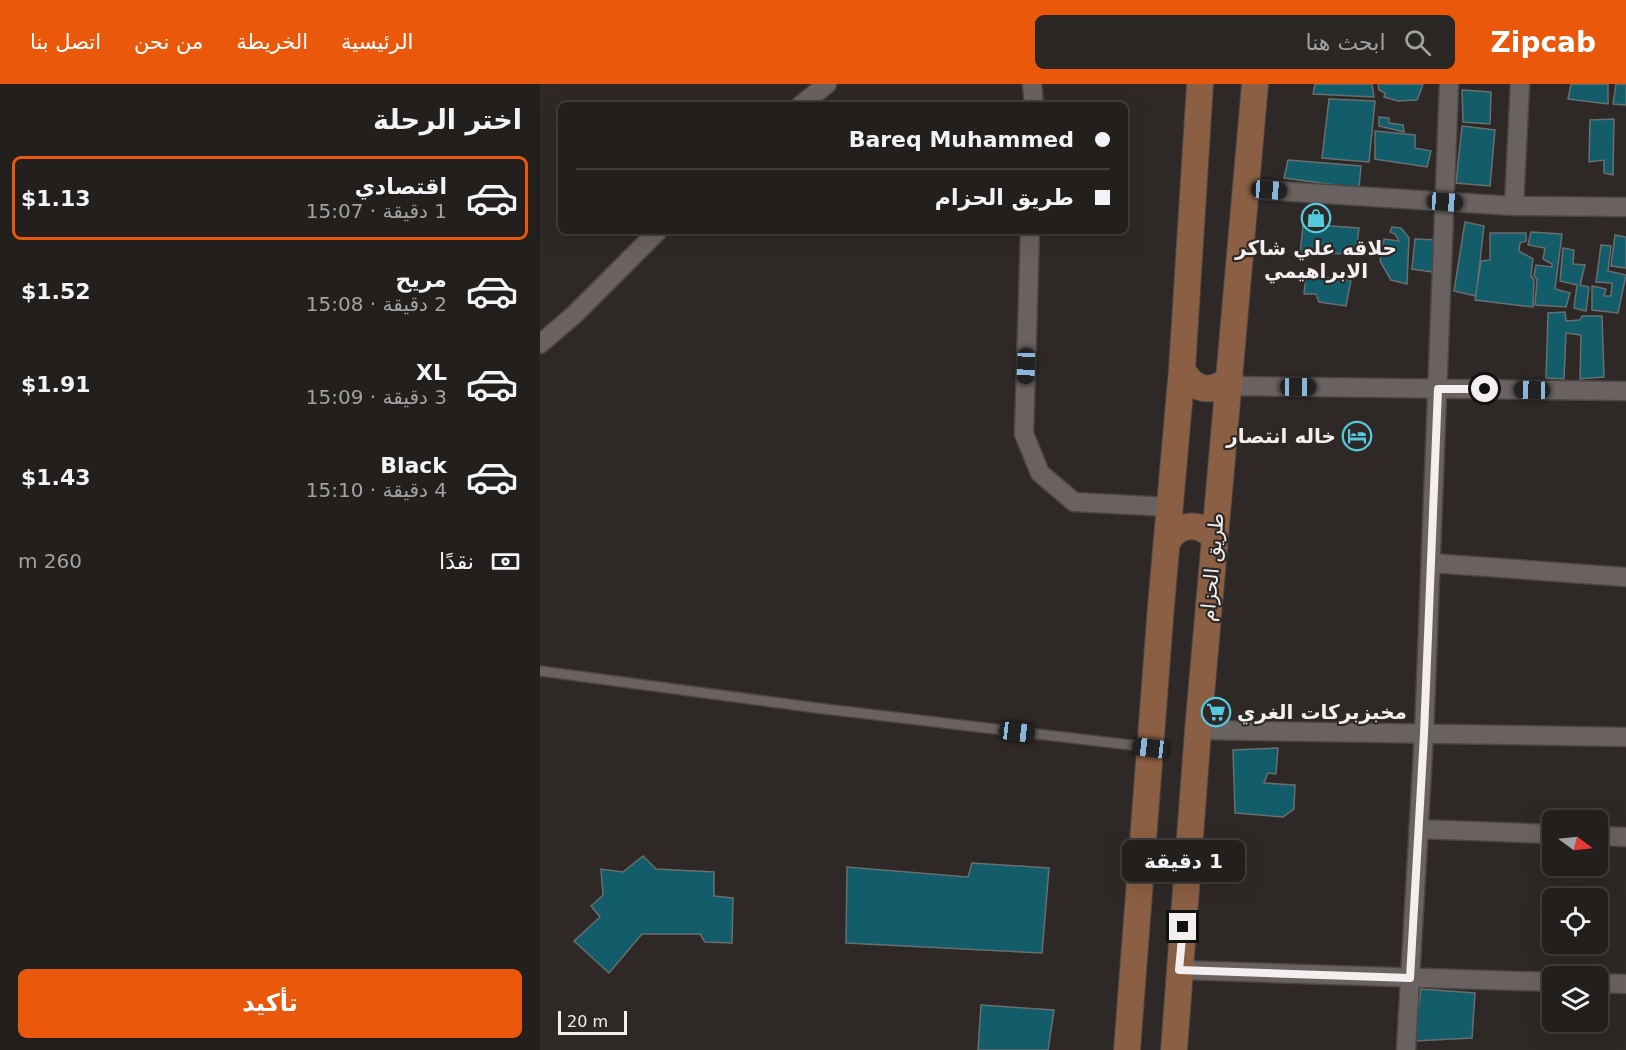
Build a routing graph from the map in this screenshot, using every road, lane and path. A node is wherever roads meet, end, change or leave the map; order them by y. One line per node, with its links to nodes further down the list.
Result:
1 (827, 84): 7 (street)
2 (1032, 84): 8 (street)
3 (1200, 84): 16 (main road)
4 (1255, 84): 9 (main road, طريق الحزام)
5 (1449, 84): 10 (street)
6 (1520, 84): 11 (street)
7 (805, 102)
8 (1034, 102)
9 (1247, 189): 10 (street); 17 (main road, طريق الحزام)
10 (1445, 202): 11 (street); 18 (street)
11 (1514, 206): 12 (street)
12 (1626, 207)
13 (655, 234): 15 (street)
14 (1030, 234): 20 (street)
15 (540, 344)
16 (1182, 369): 17 (main road); 20 (main road)
17 (1229, 382): 18 (street); 21 (main road, طريق الحزام)
18 (1438, 389): 19 (street); 23 (street)
19 (1626, 391)
20 (1170, 507): 22 (main road)
21 (1215, 539): 22 (main road); 26 (main road, طريق الحزام)
22 (1167, 543): 29 (main road)
23 (1431, 563): 24 (street); 27 (street)
24 (1626, 577)
25 (540, 671): 29 (lane)
26 (1198, 730): 27 (street); 34 (main road, طريق الحزام)
27 (1424, 734): 28 (street); 30 (street)
28 (1626, 737)
29 (1150, 748): 39 (main road)
30 (1418, 829): 31 (street); 35 (street)
31 (1542, 834)
32 (1608, 836): 33 (street)
33 (1626, 837)
34 (1179, 970): 35 (street); 40 (main road, طريق الحزام)
35 (1410, 978): 36 (street); 41 (street)
36 (1542, 982)
37 (1608, 983): 38 (street)
38 (1626, 984)
39 (1127, 1050)
40 (1174, 1050)
41 (1406, 1050)

